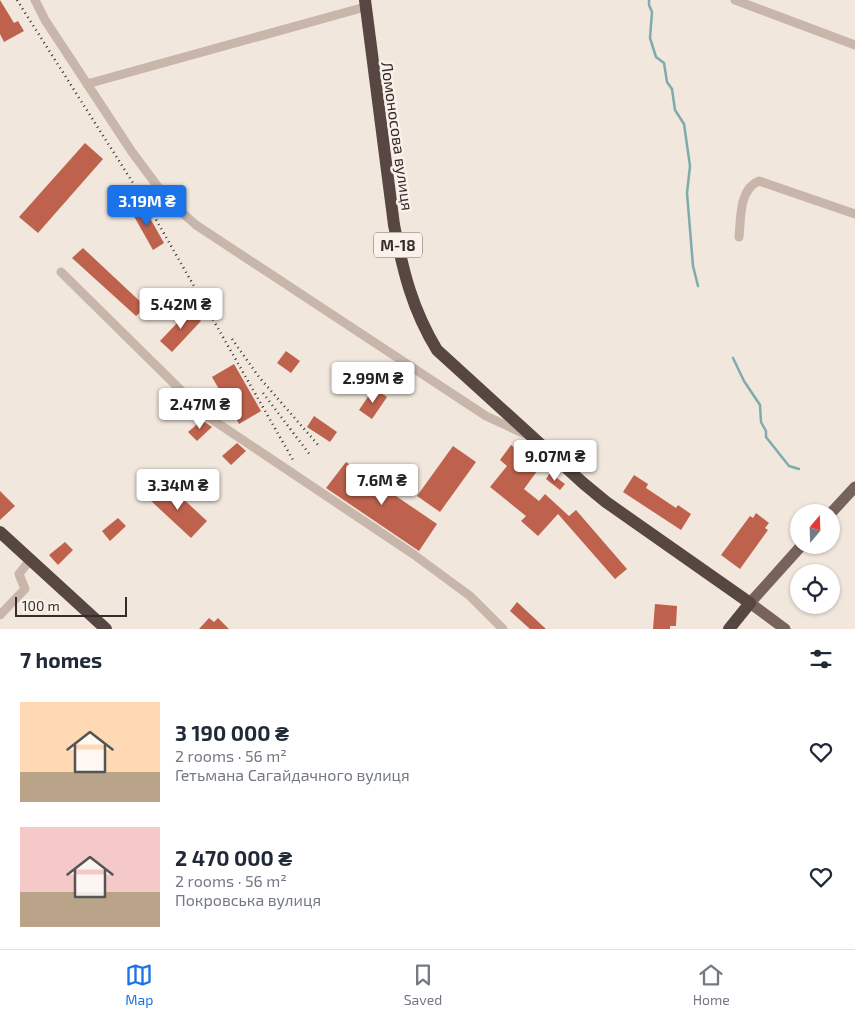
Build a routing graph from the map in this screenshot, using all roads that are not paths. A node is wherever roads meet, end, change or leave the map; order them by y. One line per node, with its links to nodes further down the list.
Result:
1 (35, 0): 7 (street)
2 (735, 0): 5 (street)
3 (766, 0): 5 (street)
4 (365, 3): 7 (street); 11 (highway, Ломоносова вулиця / М-18)
5 (762, 9): 6 (street)
6 (855, 45)
7 (87, 84): 11 (street)
8 (855, 214): 9 (street)
9 (739, 237)
10 (61, 272): 20 (street)
11 (531, 437): 17 (highway, М-18)
12 (855, 487): 13 (main road)
13 (839, 504)
14 (0, 532): 16 (highway)
15 (794, 554): 17 (main road)
16 (30, 560): 18 (street); 19 (highway)
17 (750, 603): 21 (highway); 22 (main road)
18 (0, 615)
19 (106, 629)
20 (503, 629)
21 (729, 629)
22 (785, 629)

